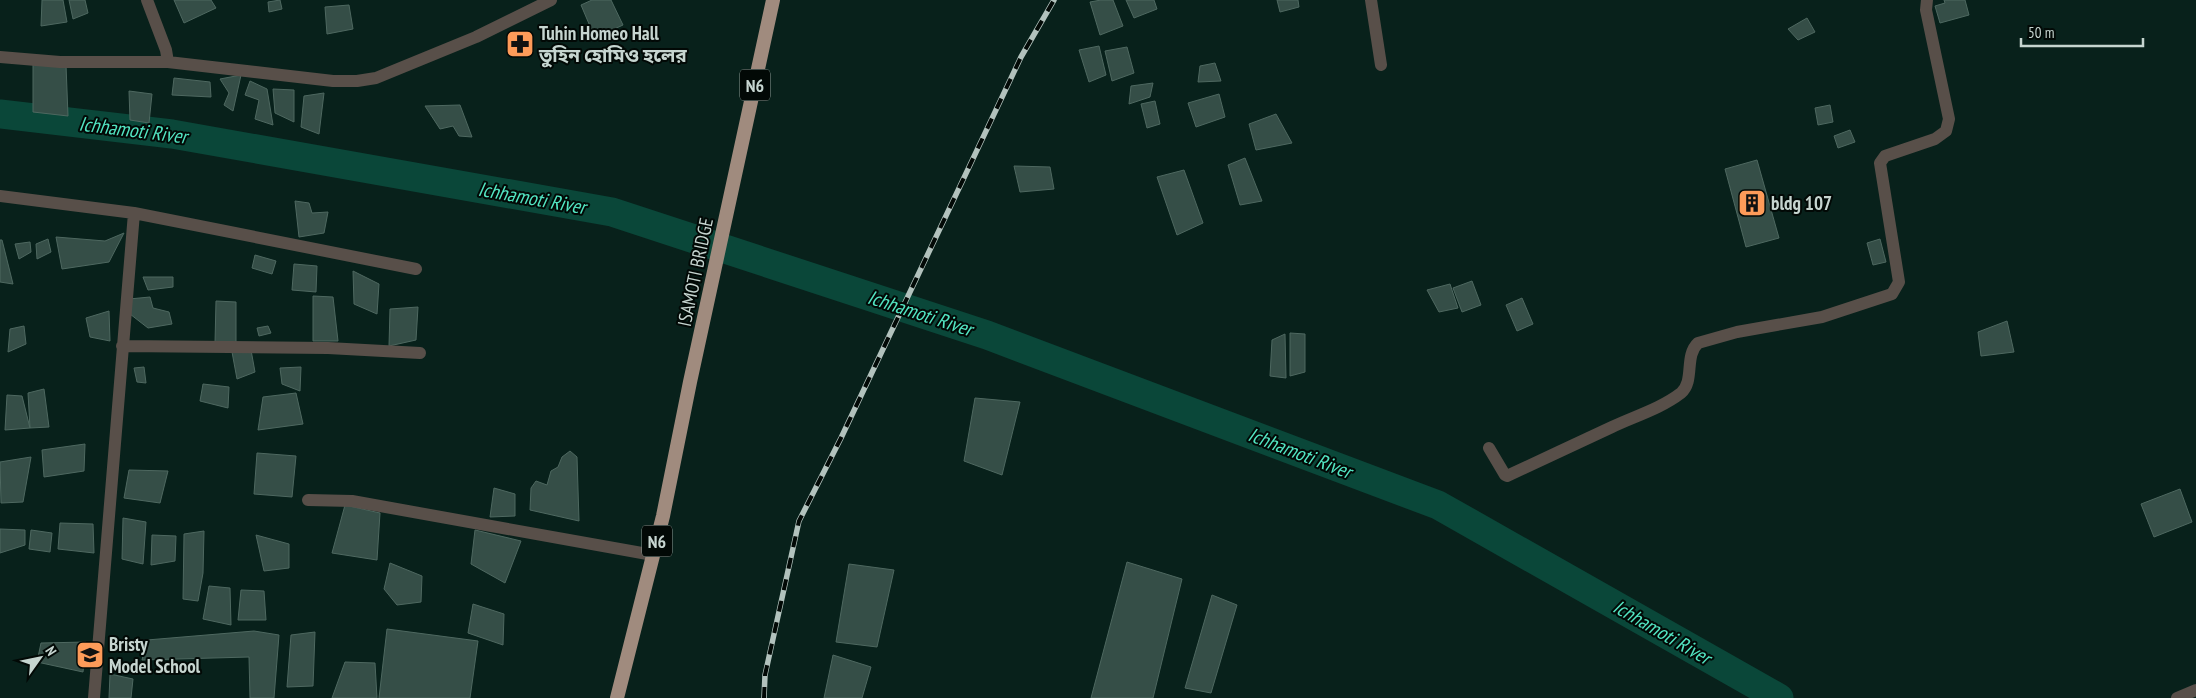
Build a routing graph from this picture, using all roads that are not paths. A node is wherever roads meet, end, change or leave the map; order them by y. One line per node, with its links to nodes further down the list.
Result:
1 (147, 0): 7 (street)
2 (551, 0): 7 (street)
3 (774, 0): 16 (highway, ISAMOTI BRIDGE / N6)
4 (1371, 0): 8 (street)
5 (1928, 0): 14 (street)
6 (0, 57): 7 (street)
7 (168, 62)
8 (1381, 65)
9 (0, 196): 10 (street)
10 (134, 213): 11 (street); 12 (street)
11 (416, 269)
12 (122, 346): 13 (street); 18 (street)
13 (420, 353)
14 (1489, 448)
15 (308, 500): 16 (street)
16 (653, 555): 19 (highway, N6)
17 (2196, 690): 20 (street)
18 (94, 698)
19 (617, 698)
20 (2177, 698)

